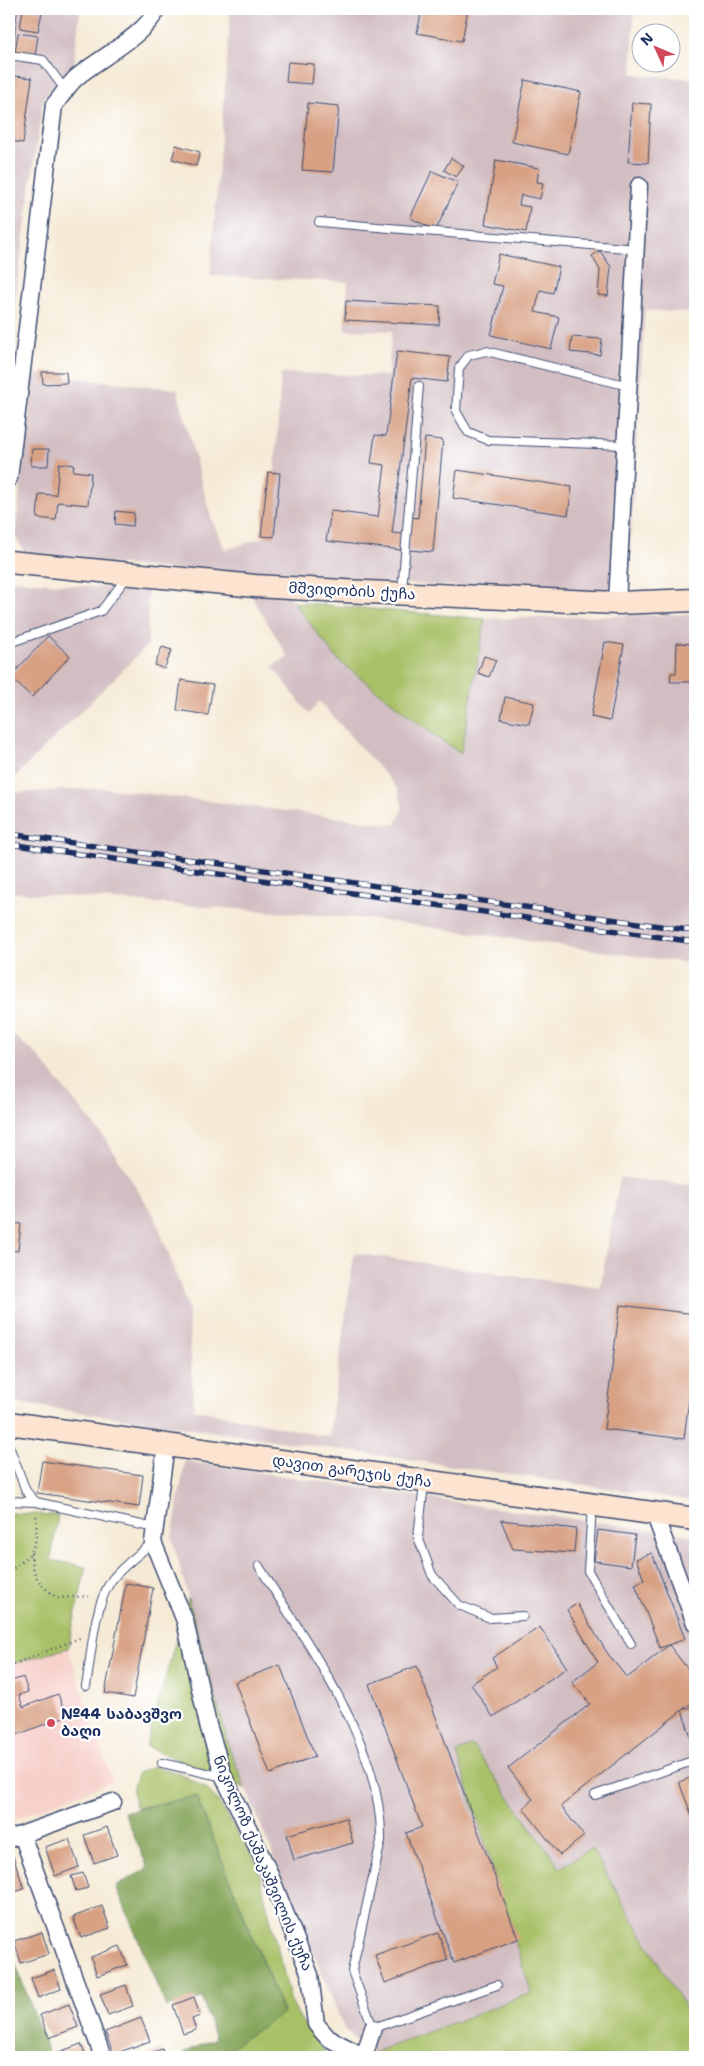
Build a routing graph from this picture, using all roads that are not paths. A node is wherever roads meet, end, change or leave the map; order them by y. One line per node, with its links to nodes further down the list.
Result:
1 (13, 9): 3 (lane)
2 (157, 9): 5 (street)
3 (9, 44)
4 (9, 55): 5 (lane)
5 (66, 91): 12 (street)
6 (638, 186): 8 (street)
7 (319, 222): 8 (lane)
8 (637, 249): 10 (street)
9 (420, 386): 15 (lane)
10 (629, 386): 11 (street); 11 (lane)
11 (625, 445): 17 (street)
12 (9, 478)
13 (9, 562): 14 (main road, მშვიდობის ქუჩა)
14 (130, 574): 15 (main road, მშვიდობის ქუჩა); 18 (lane)
15 (402, 593): 17 (main road, მშვიდობის ქუჩა)
16 (695, 600): 17 (main road, მშვიდობის ქუჩა)
17 (617, 603)
18 (9, 642)
19 (9, 1423): 20 (main road, დავით გარეჯის ქუჩა)
20 (166, 1445): 22 (main road, დავით გარეჯის ქუჩა); 28 (street, ნიკოლოზ ქაშაკაშვილის ქუჩა)
21 (9, 1446): 24 (lane)
22 (424, 1481): 25 (main road, დავით გარეჯის ქუჩა); 30 (lane)
23 (9, 1501): 24 (lane)
24 (36, 1502): 28 (lane)
25 (592, 1504): 26 (main road, დავით გარეჯის ქუჩა); 32 (lane)
26 (654, 1513): 27 (main road, დავით გარეჯის ქუჩა); 31 (street)
27 (694, 1516)
28 (154, 1535): 33 (lane); 36 (street, ნიკოლოზ ქაშაკაშვილის ქუჩა)
29 (258, 1566): 41 (lane)
30 (523, 1616)
31 (695, 1623)
32 (631, 1644)
33 (86, 1686)
34 (695, 1760): 37 (lane)
35 (162, 1763): 36 (lane)
36 (224, 1777): 42 (street, ნიკოლოზ ქაშაკაშვილის ქუჩა)
37 (595, 1795)
38 (113, 1802): 39 (street)
39 (15, 1837): 43 (street)
40 (497, 1985): 41 (lane)
41 (373, 2028): 42 (street, ნიკოლოზ ქაშაკაშვილის ქუჩა)
42 (364, 2056)
43 (103, 2057)

